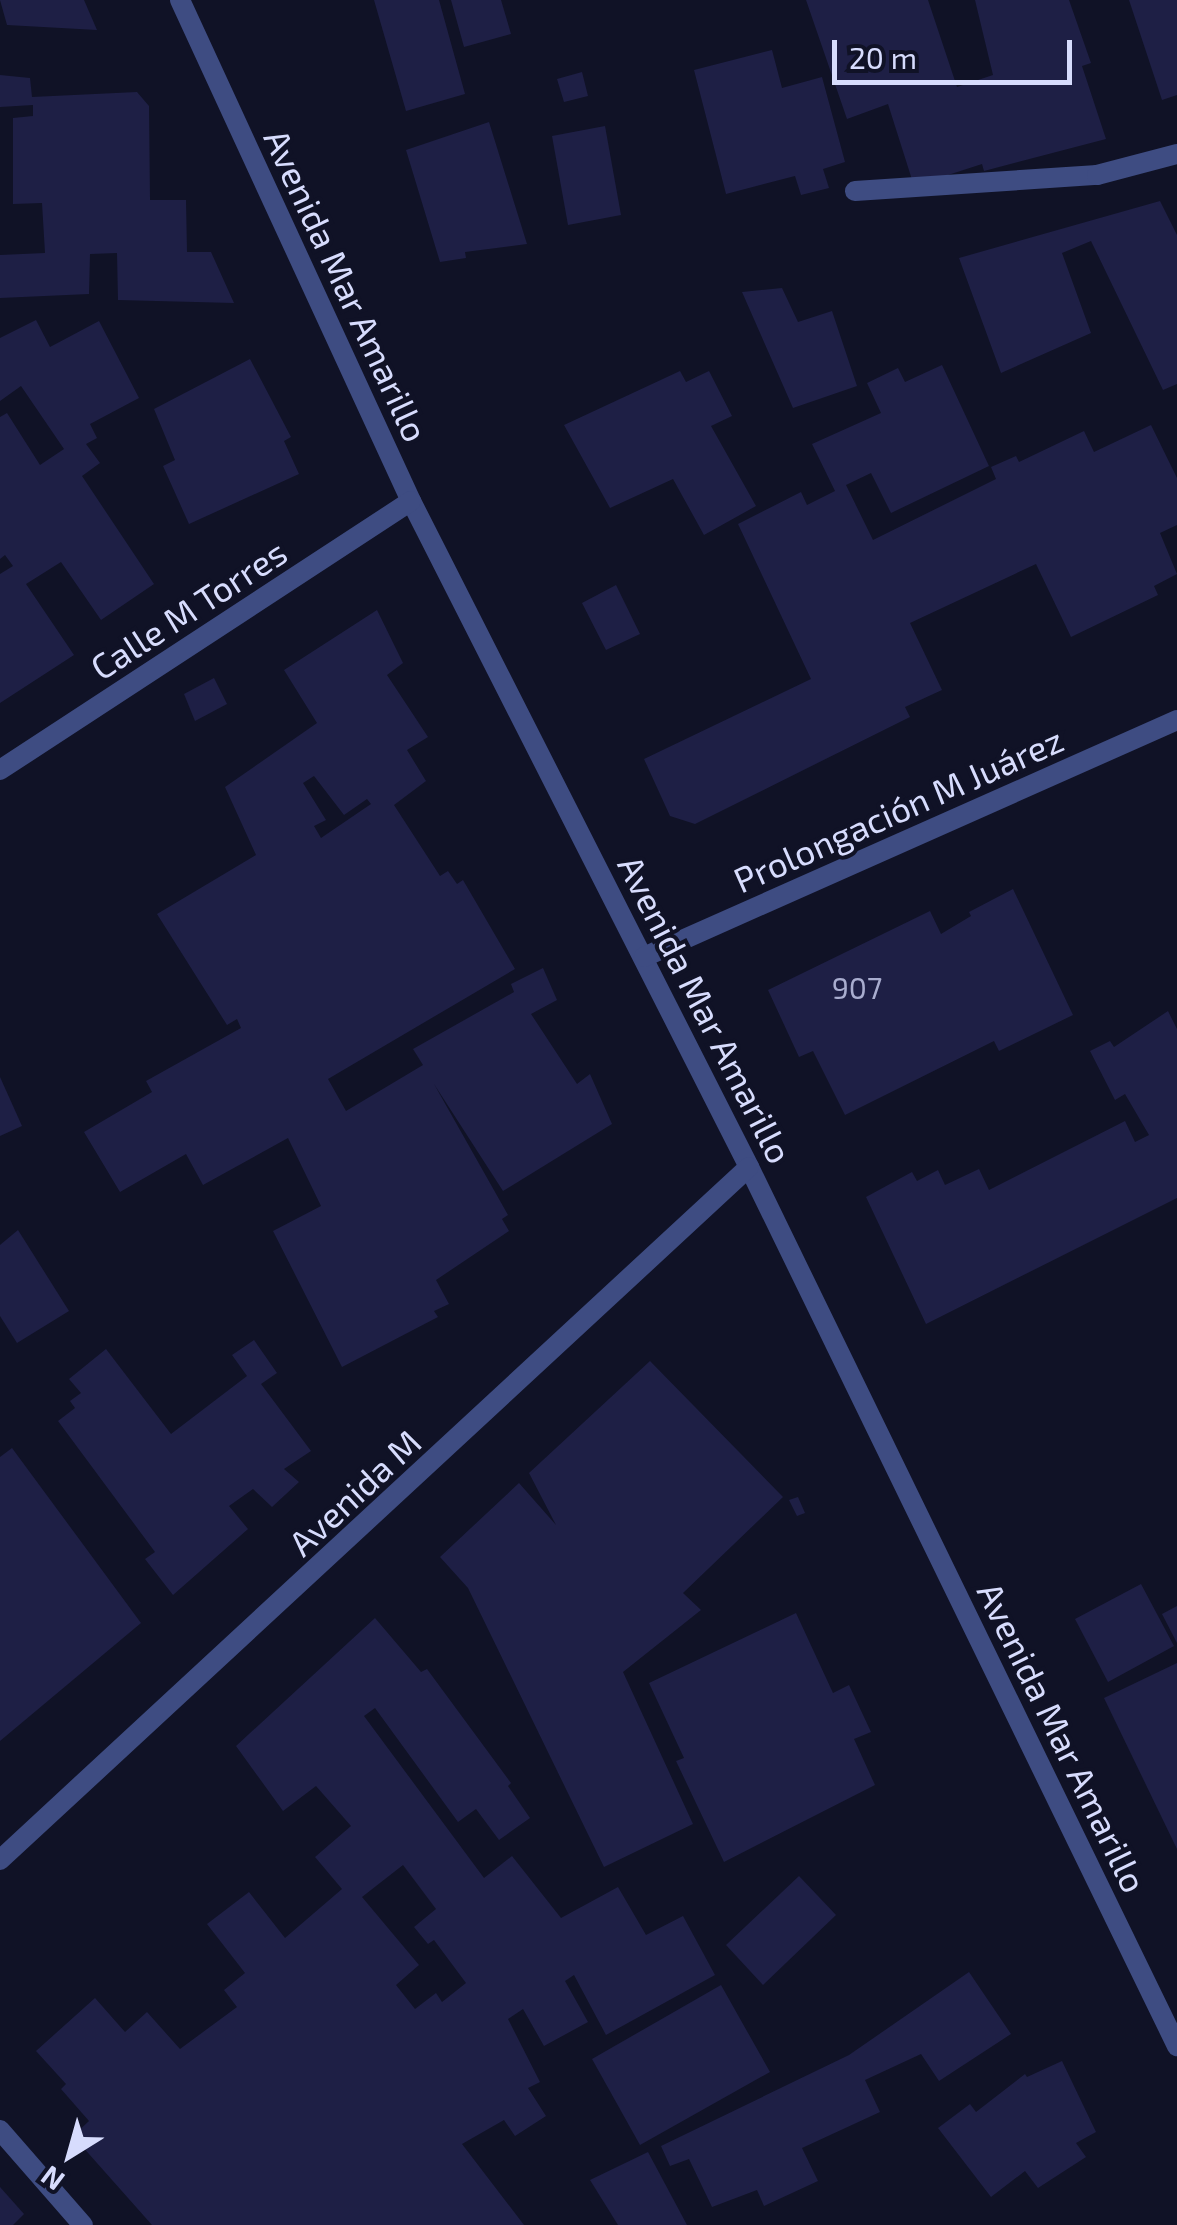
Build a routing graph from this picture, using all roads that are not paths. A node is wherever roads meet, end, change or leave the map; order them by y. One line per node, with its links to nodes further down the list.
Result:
1 (180, 0): 4 (street, Avenida Mar Amarillo)
2 (1177, 154): 3 (street)
3 (855, 191)
4 (411, 501): 6 (street, Calle M Torres); 7 (street, Avenida Mar Amarillo)
5 (1177, 720): 7 (street, Prolongación M Juárez)
6 (0, 770)
7 (644, 957): 8 (street, Avenida Mar Amarillo)
8 (750, 1168): 9 (street, Avenida M); 10 (street, Avenida Mar Amarillo)
9 (0, 1860)
10 (1177, 2046)
11 (0, 2130): 12 (street)
12 (82, 2225)

